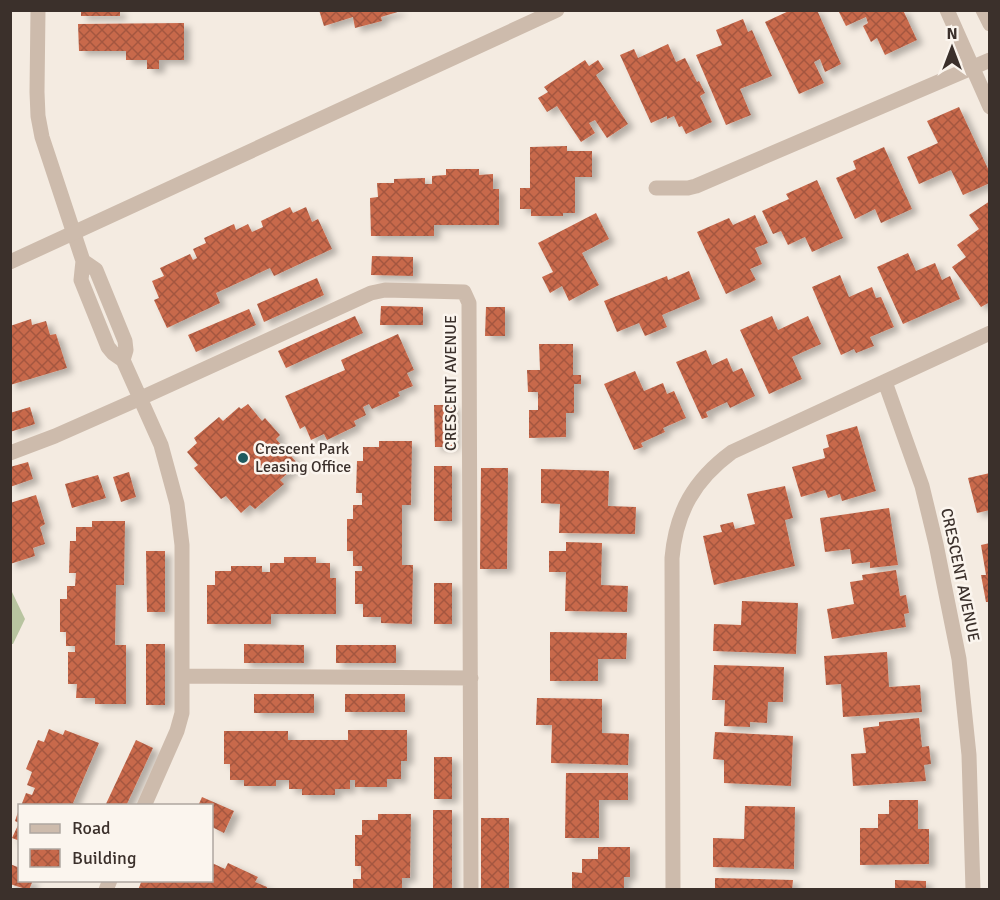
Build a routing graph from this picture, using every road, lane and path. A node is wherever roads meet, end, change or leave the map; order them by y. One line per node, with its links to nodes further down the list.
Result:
1 (38, 10): 10 (street)
2 (557, 10): 10 (street)
3 (947, 10): 7 (street)
4 (983, 10): 5 (street)
5 (990, 24)
6 (990, 60): 7 (street)
7 (972, 68): 8 (street); 9 (street)
8 (990, 106)
9 (656, 188)
10 (73, 234): 11 (street); 14 (street)
11 (10, 262)
12 (990, 333): 13 (street)
13 (885, 382): 20 (street); 21 (street, CRESCENT AVENUE)
14 (141, 398): 15 (street, CRESCENT AVENUE); 16 (street); 17 (street, CRESCENT AVENUE)
15 (10, 453)
16 (184, 676): 17 (street); 18 (street)
17 (471, 678): 19 (street, CRESCENT AVENUE)
18 (145, 804)
19 (471, 890)
20 (673, 890)
21 (973, 890)

